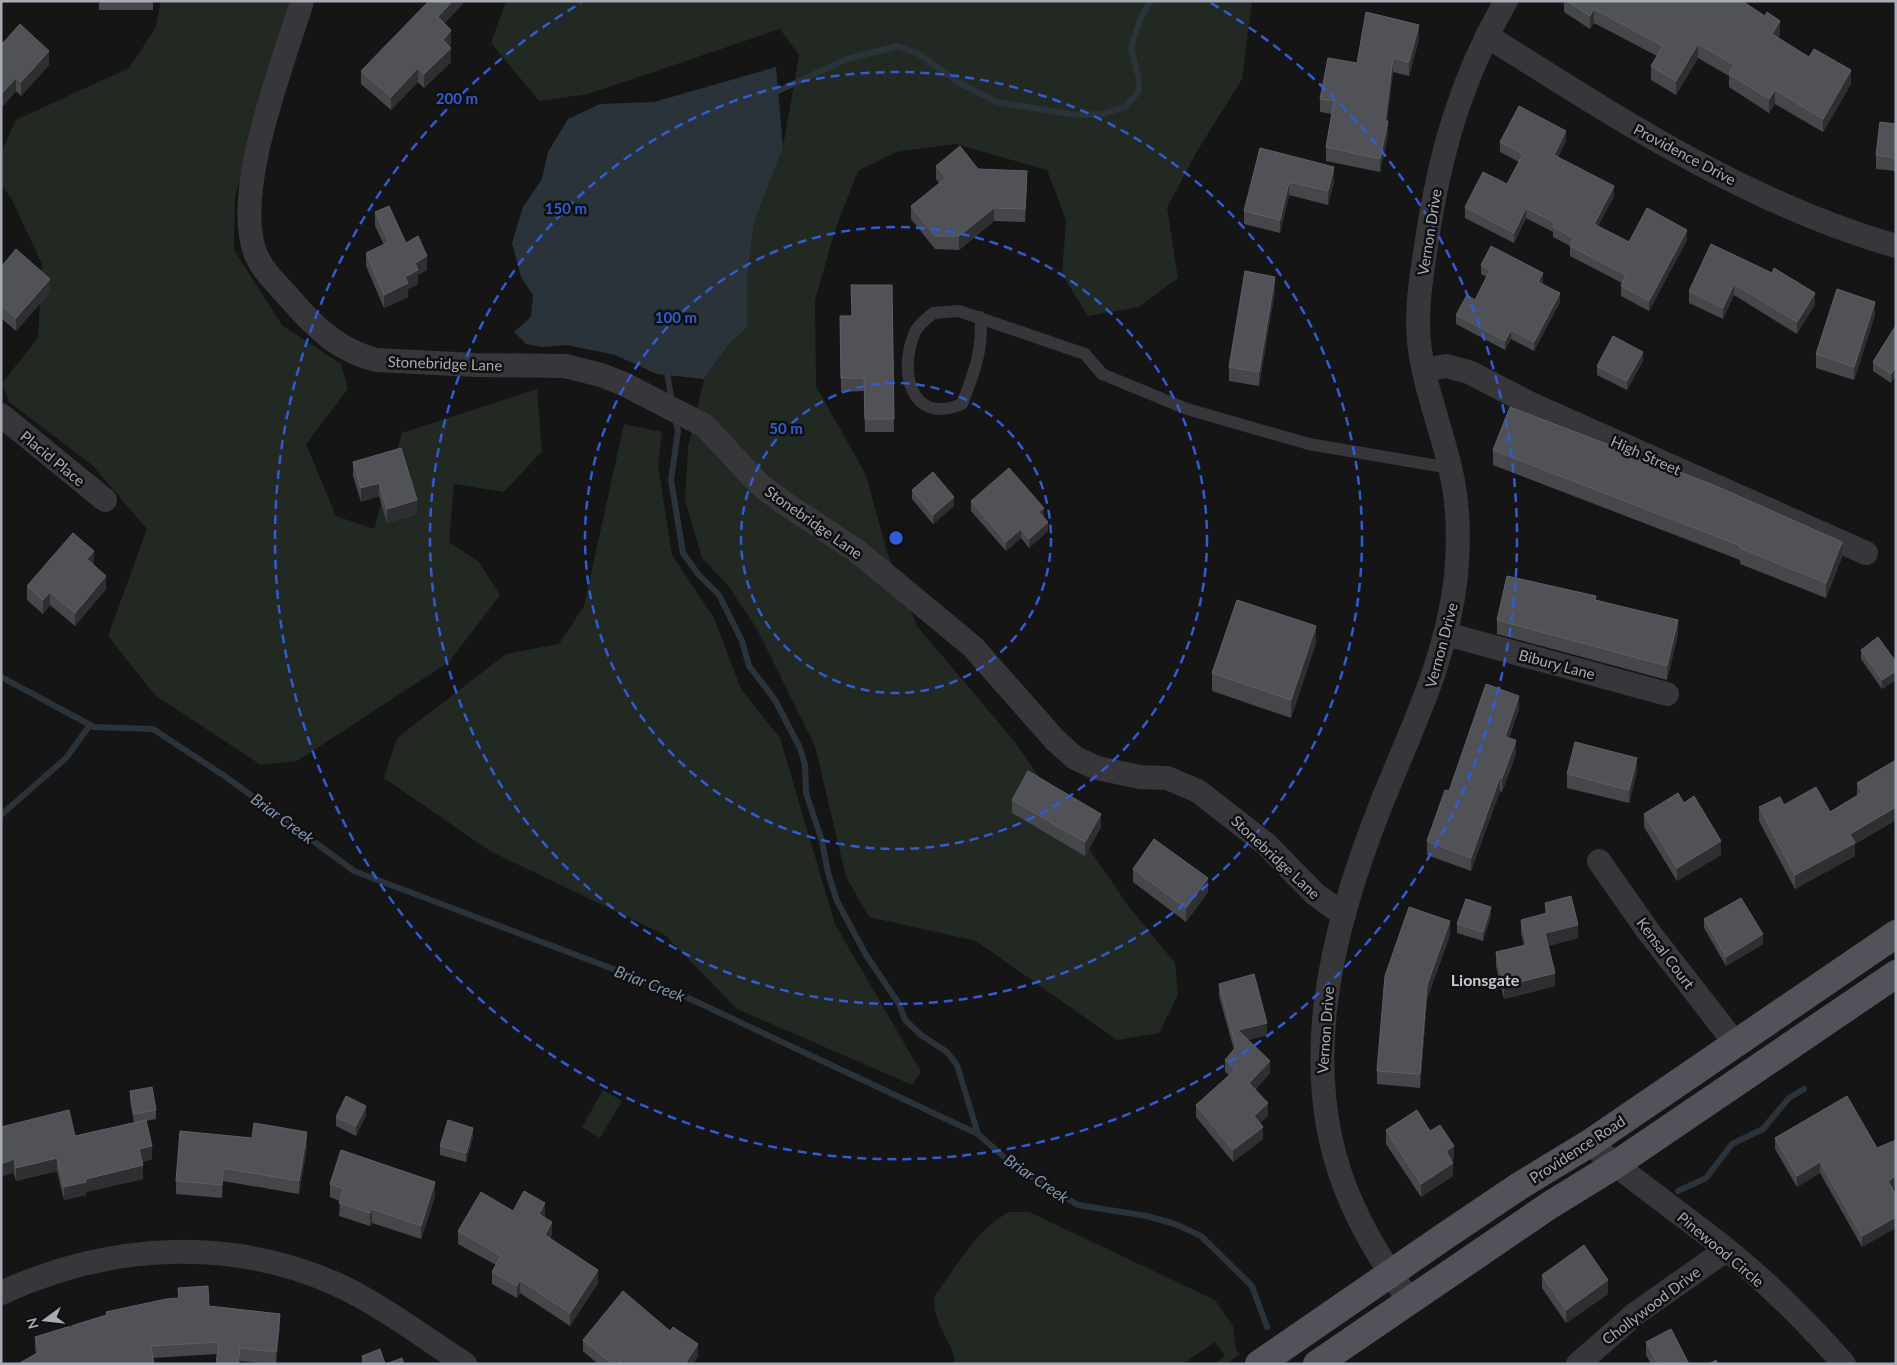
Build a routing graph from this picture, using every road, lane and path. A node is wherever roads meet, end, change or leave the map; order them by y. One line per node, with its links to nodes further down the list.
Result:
1 (302, 1): 14 (street, Stonebridge Lane)
2 (1506, 1): 3 (street, Vernon Drive)
3 (1487, 36): 4 (street, Providence Drive); 6 (street, Vernon Drive)
4 (1896, 246)
5 (980, 317): 5 (lane); 8 (lane)
6 (1425, 370): 8 (street, Vernon Drive); 10 (street, High Street)
7 (1, 416): 9 (street, Placid Place)
8 (1450, 468): 11 (street, Vernon Drive)
9 (105, 500)
10 (1866, 552)
11 (1446, 634): 12 (street, Bibury Lane); 14 (street, Vernon Drive)
12 (1667, 694)
13 (1599, 861): 17 (street, Kensal Court)
14 (1344, 915): 21 (street, Vernon Drive)
15 (1896, 934): 17 (main road, Providence Road)
16 (1896, 974): 19 (main road)
17 (1735, 1043): 18 (main road, Providence Road)
18 (1590, 1142): 19 (street, Pinewood Circle); 21 (main road, Providence Road)
19 (1615, 1165): 20 (street, Pinewood Circle); 23 (main road)
20 (1726, 1250): 27 (street, Chollywood Drive); 28 (street, Pinewood Circle)
21 (1391, 1273): 23 (street, Vernon Drive); 25 (main road, Providence Road)
22 (1, 1292): 24 (street)
23 (1409, 1300): 26 (main road)
24 (465, 1364)
25 (1259, 1364)
26 (1317, 1364)
27 (1578, 1364)
28 (1844, 1364)

